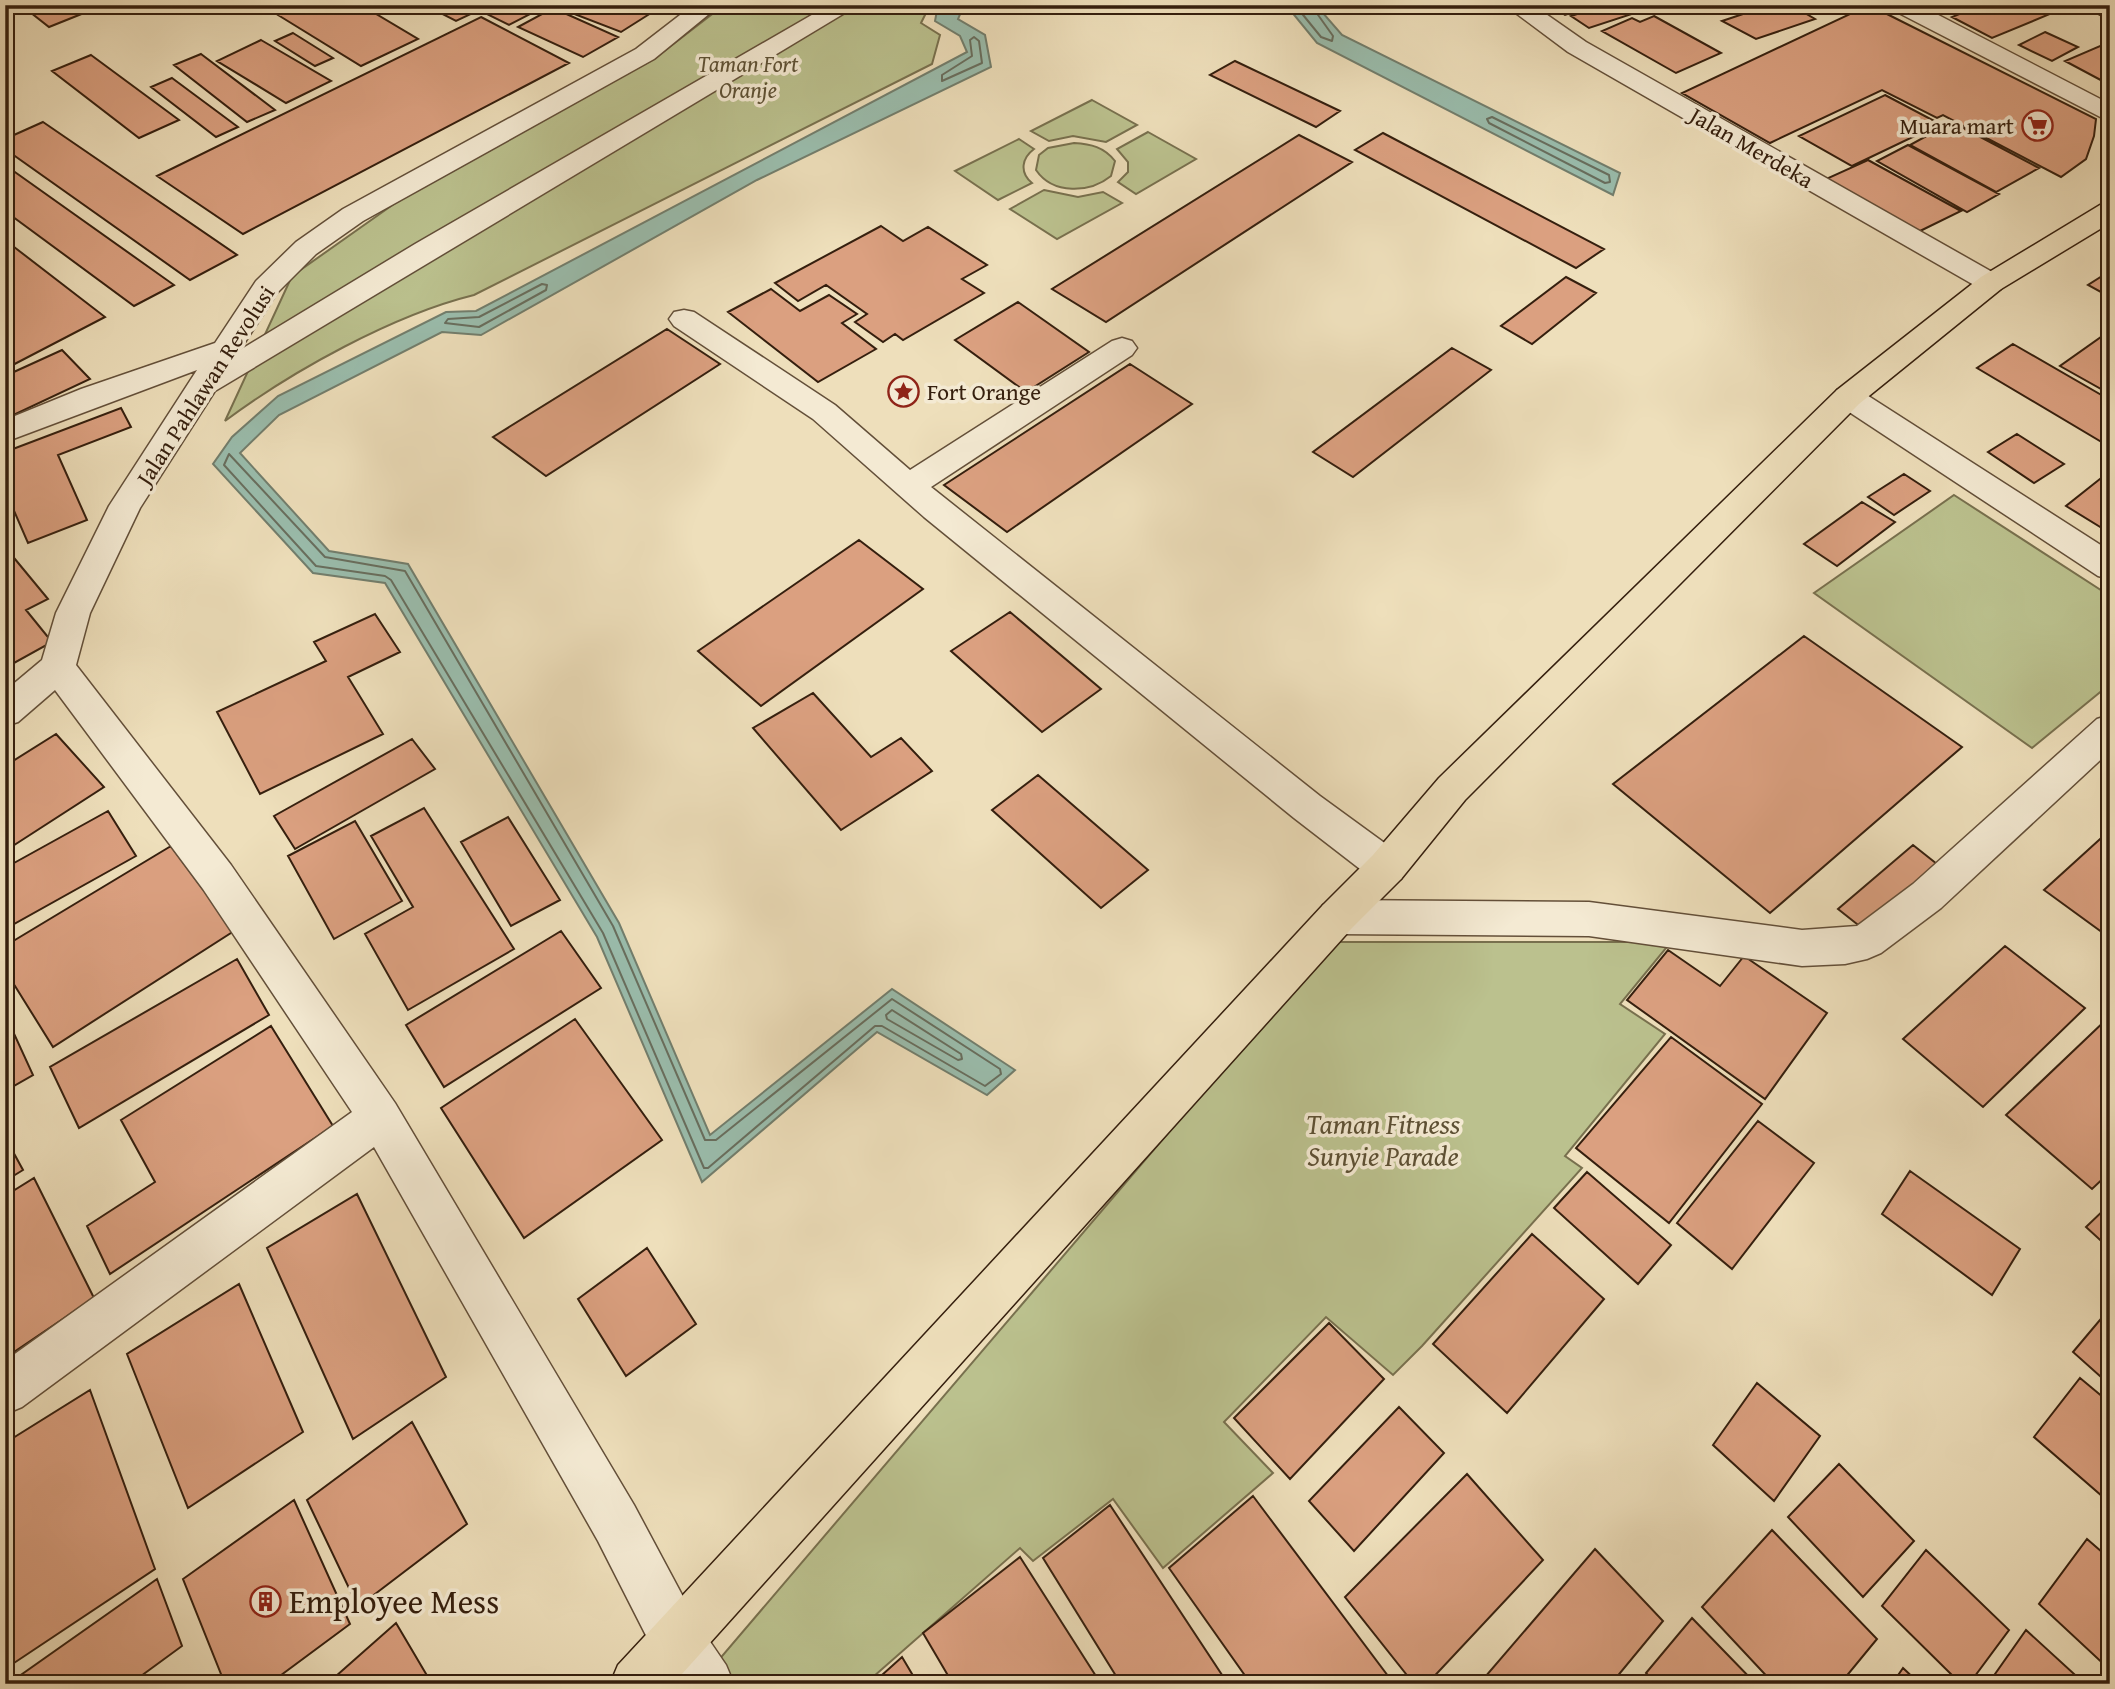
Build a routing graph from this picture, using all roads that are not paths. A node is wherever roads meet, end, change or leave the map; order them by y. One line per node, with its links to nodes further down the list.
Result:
1 (708, 5): 10 (street, Jalan Pahlawan Revolusi)
2 (846, 5): 11 (street)
3 (1517, 5): 7 (street, Jalan Merdeka)
4 (1901, 5): 5 (street)
5 (2110, 114)
6 (2110, 211): 7 (highway)
7 (1991, 283): 12 (highway)
8 (684, 319): 14 (street)
9 (1122, 348): 14 (street)
10 (224, 350): 11 (street, Jalan Pahlawan Revolusi); 13 (street)
11 (200, 388): 16 (street, Jalan Pahlawan Revolusi)
12 (1848, 397): 15 (street); 19 (highway)
13 (5, 432)
14 (909, 486): 19 (street)
15 (2110, 567)
16 (58, 667): 17 (street); 21 (street)
17 (5, 712)
18 (2110, 729): 20 (street)
19 (1387, 867): 20 (highway)
20 (1337, 917): 23 (highway)
21 (380, 1117): 22 (street); 23 (street)
22 (5, 1390)
23 (677, 1640): 24 (highway); 25 (street)
24 (637, 1684)
25 (707, 1684)

